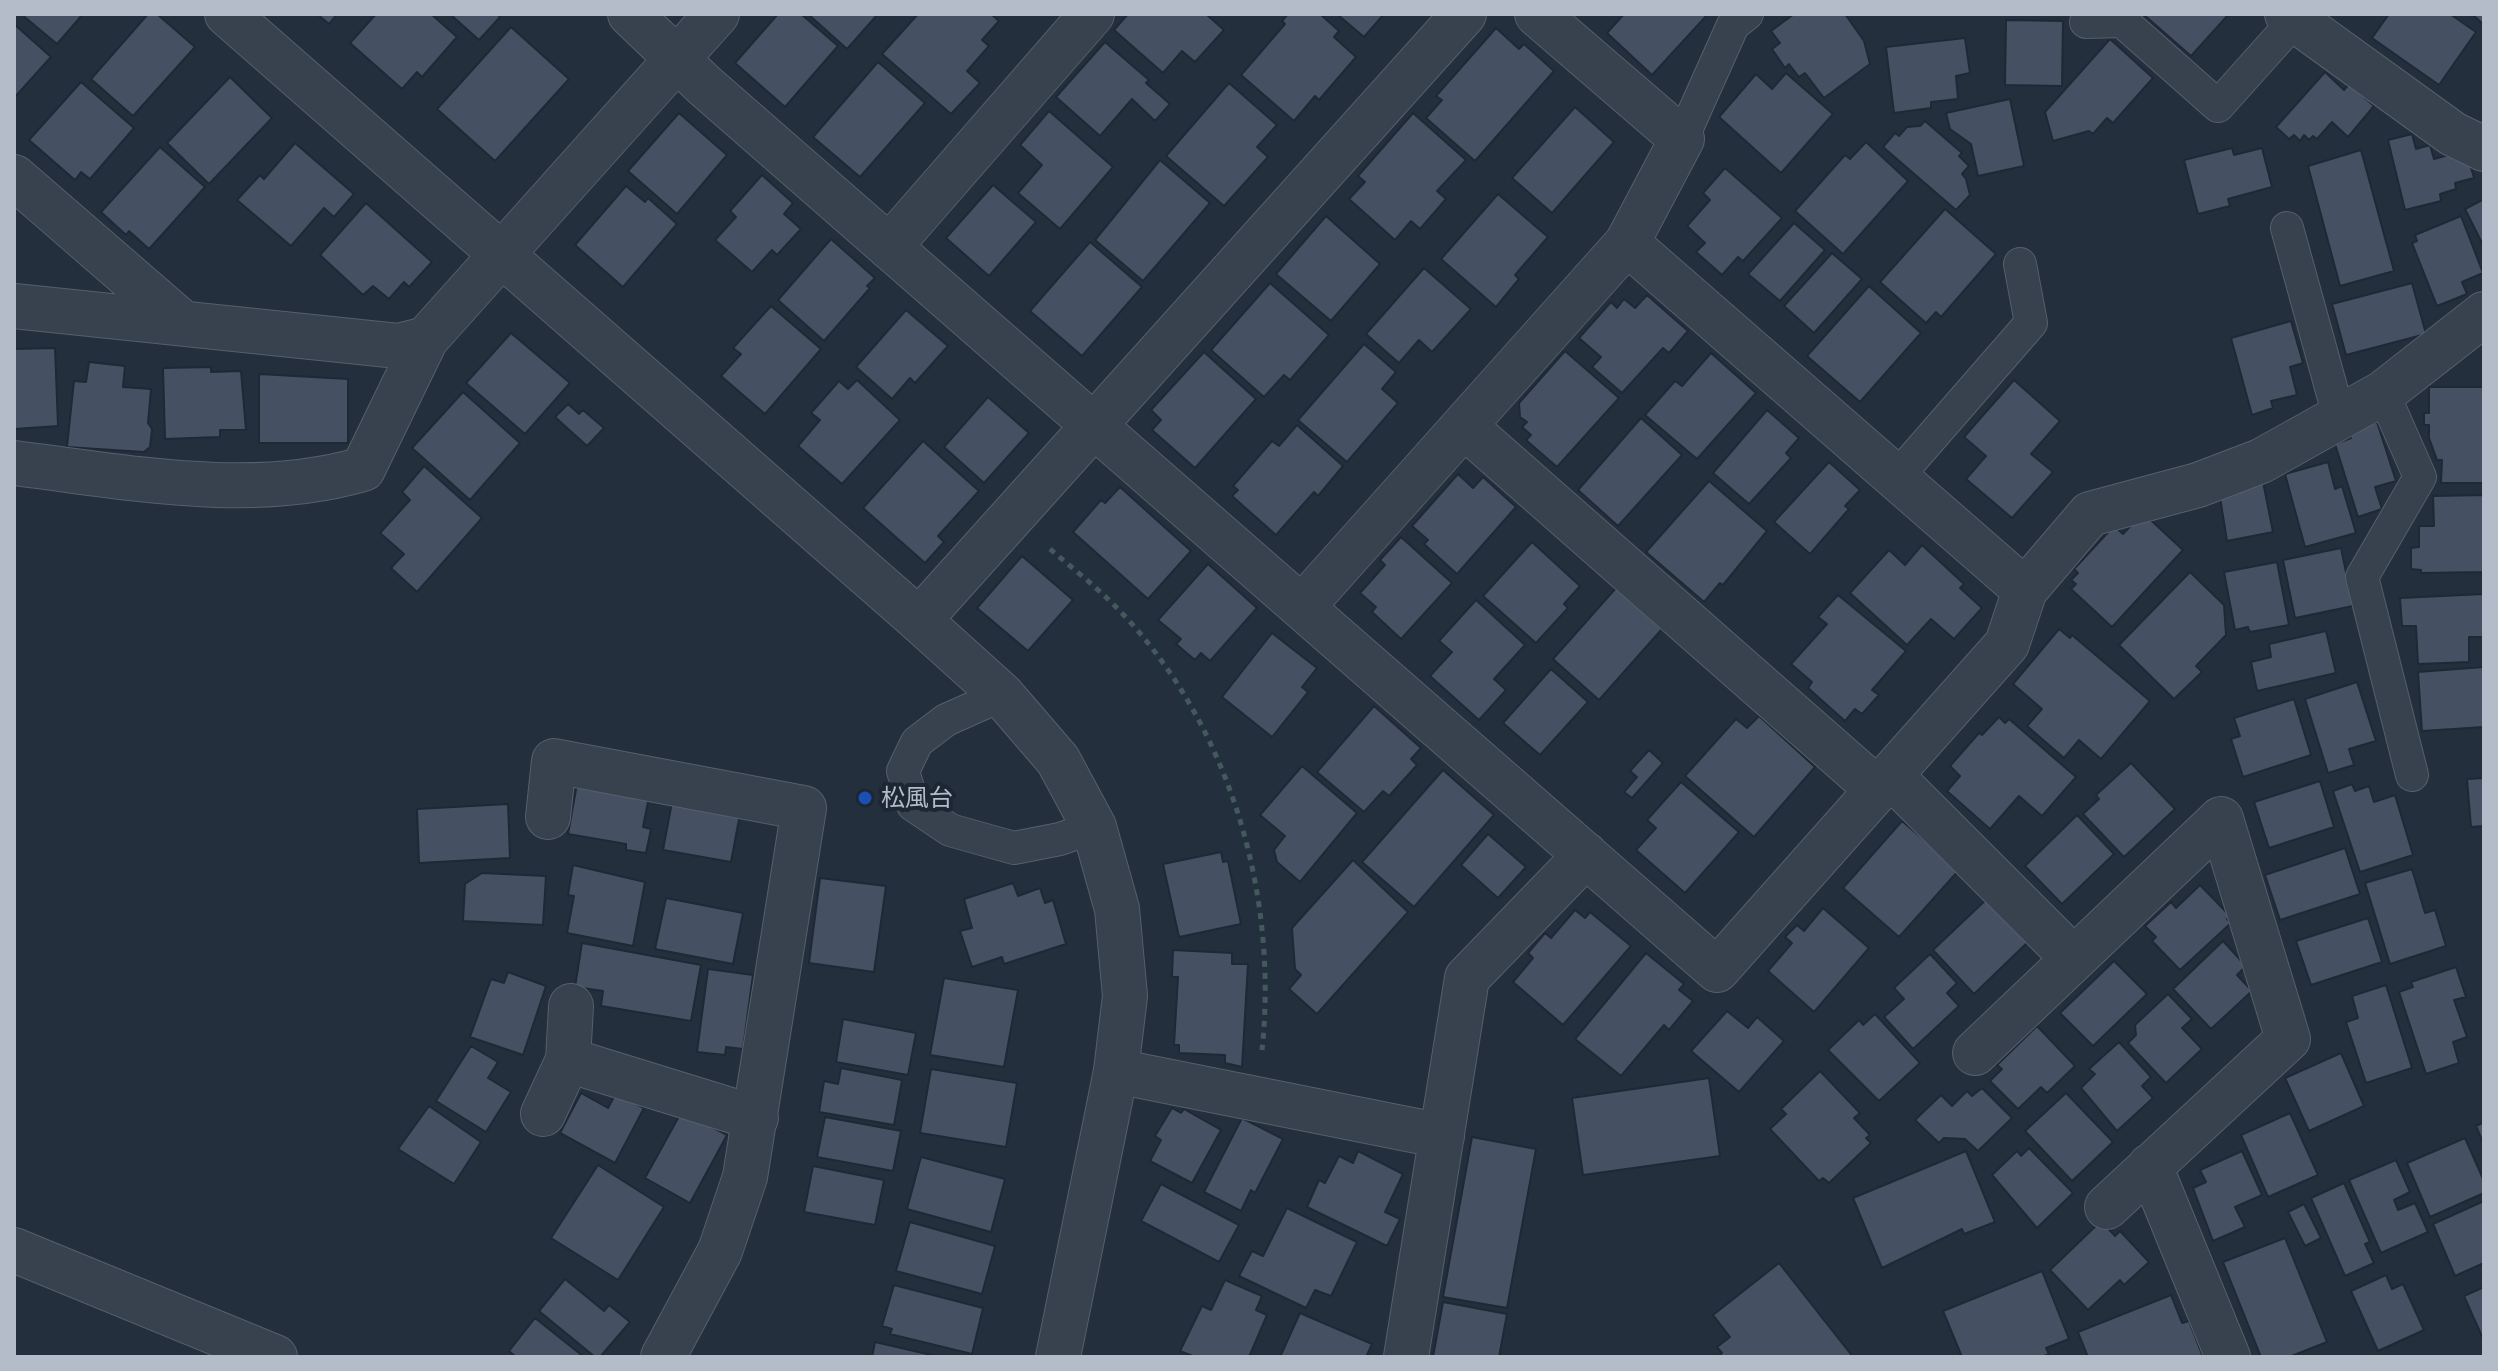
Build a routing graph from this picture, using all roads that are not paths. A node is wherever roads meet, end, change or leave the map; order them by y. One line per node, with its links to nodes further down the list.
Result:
1 (227, 14): 17 (street)
2 (630, 14): 10 (street)
3 (717, 14): 10 (street)
4 (1092, 14): 16 (street)
5 (1464, 14): 25 (street)
6 (1537, 14): 11 (street)
7 (1747, 14): 11 (lane)
8 (2291, 17): 9 (lane); 12 (street)
9 (2086, 22)
10 (676, 60): 16 (street); 17 (street)
11 (1682, 139): 15 (street)
12 (2484, 149)
13 (14, 177): 21 (street)
14 (2287, 228): 24 (lane)
15 (1627, 243): 26 (street); 28 (street)
16 (889, 247): 25 (street)
17 (503, 256): 22 (street); 31 (street)
18 (2020, 264): 28 (lane)
19 (14, 306): 21 (street)
20 (2484, 314): 23 (street)
21 (179, 320): 22 (street)
22 (426, 339): 27 (street)
23 (2383, 393): 24 (street); 33 (lane)
24 (2340, 420): 29 (street)
25 (1094, 426): 30 (street); 31 (street)
26 (1464, 426): 30 (street); 34 (street)
27 (14, 463)
28 (1896, 478): 29 (street)
29 (2025, 590): 34 (street)
30 (1302, 607): 37 (street)
31 (919, 620): 32 (street)
32 (1002, 695): 36 (street); 36 (lane)
33 (2412, 775)
34 (1884, 782): 37 (street); 38 (street)
35 (548, 817): 44 (street)
36 (1094, 827): 42 (street)
37 (1586, 855): 45 (street)
38 (2074, 959): 40 (street); 46 (street)
39 (571, 1006): 41 (street)
40 (1975, 1053)
41 (568, 1060): 43 (street); 44 (street)
42 (1116, 1071): 45 (street); 51 (street)
43 (543, 1114)
44 (756, 1118): 50 (street)
45 (1442, 1136): 52 (street)
46 (2150, 1166): 47 (street); 53 (street)
47 (2107, 1207)
48 (14, 1250): 49 (street)
49 (275, 1357)
50 (663, 1357)
51 (1058, 1357)
52 (1406, 1357)
53 (2228, 1357)

